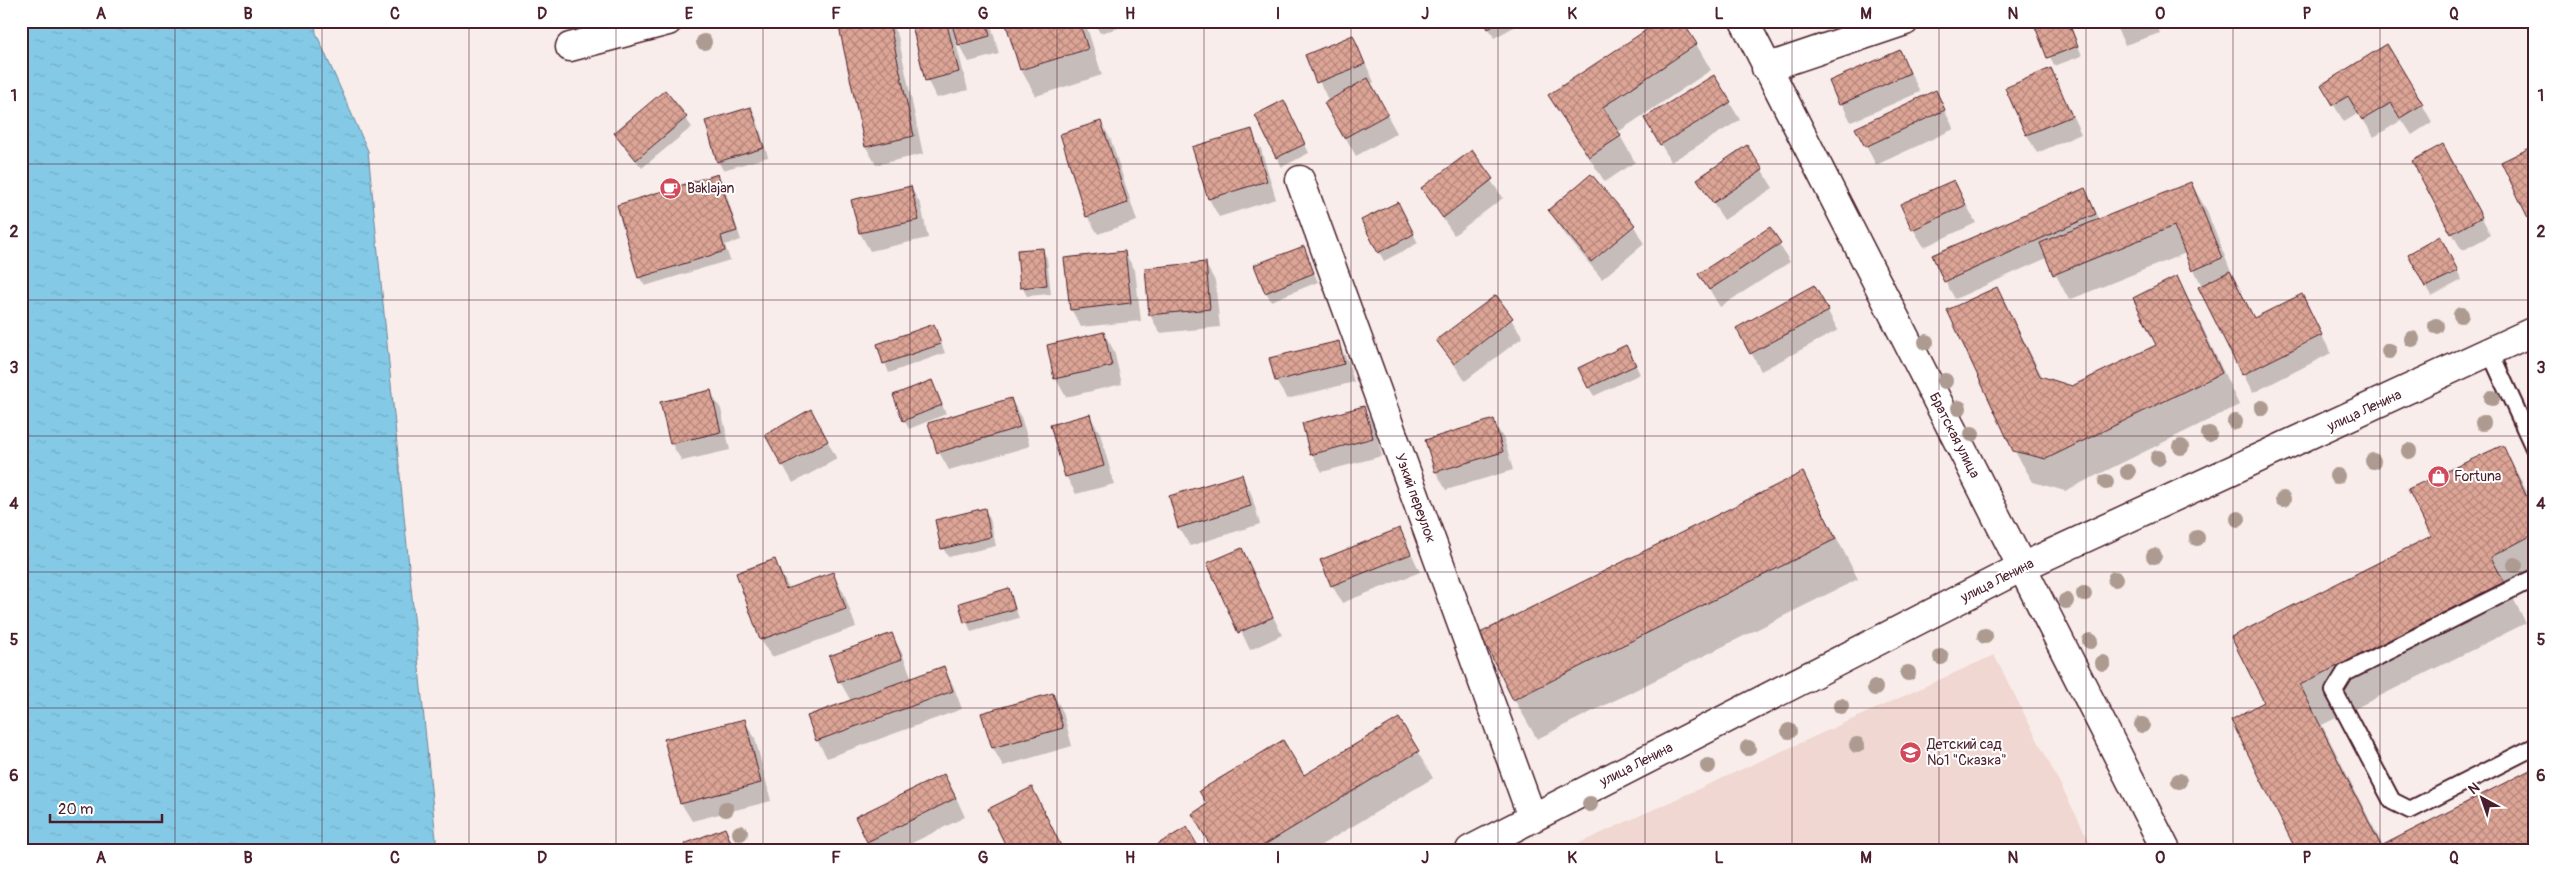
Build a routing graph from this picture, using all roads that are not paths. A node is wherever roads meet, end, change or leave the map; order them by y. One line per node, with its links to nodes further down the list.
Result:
1 (668, 21): 4 (street)
2 (1744, 21): 5 (street, Братская улица)
3 (1905, 21): 5 (street)
4 (570, 47)
5 (1766, 68): 10 (street, Братская улица)
6 (1300, 180): 13 (street, Узкий переулок)
7 (2534, 331): 8 (street, улица Ленина)
8 (2490, 352): 9 (lane); 10 (street, улица Ленина)
9 (2534, 448)
10 (2022, 567): 13 (street, улица Ленина); 15 (street, Братская улица)
11 (2534, 578): 12 (lane)
12 (2534, 747)
13 (1532, 816): 14 (street, улица Ленина)
14 (1470, 850)
15 (2166, 850)

